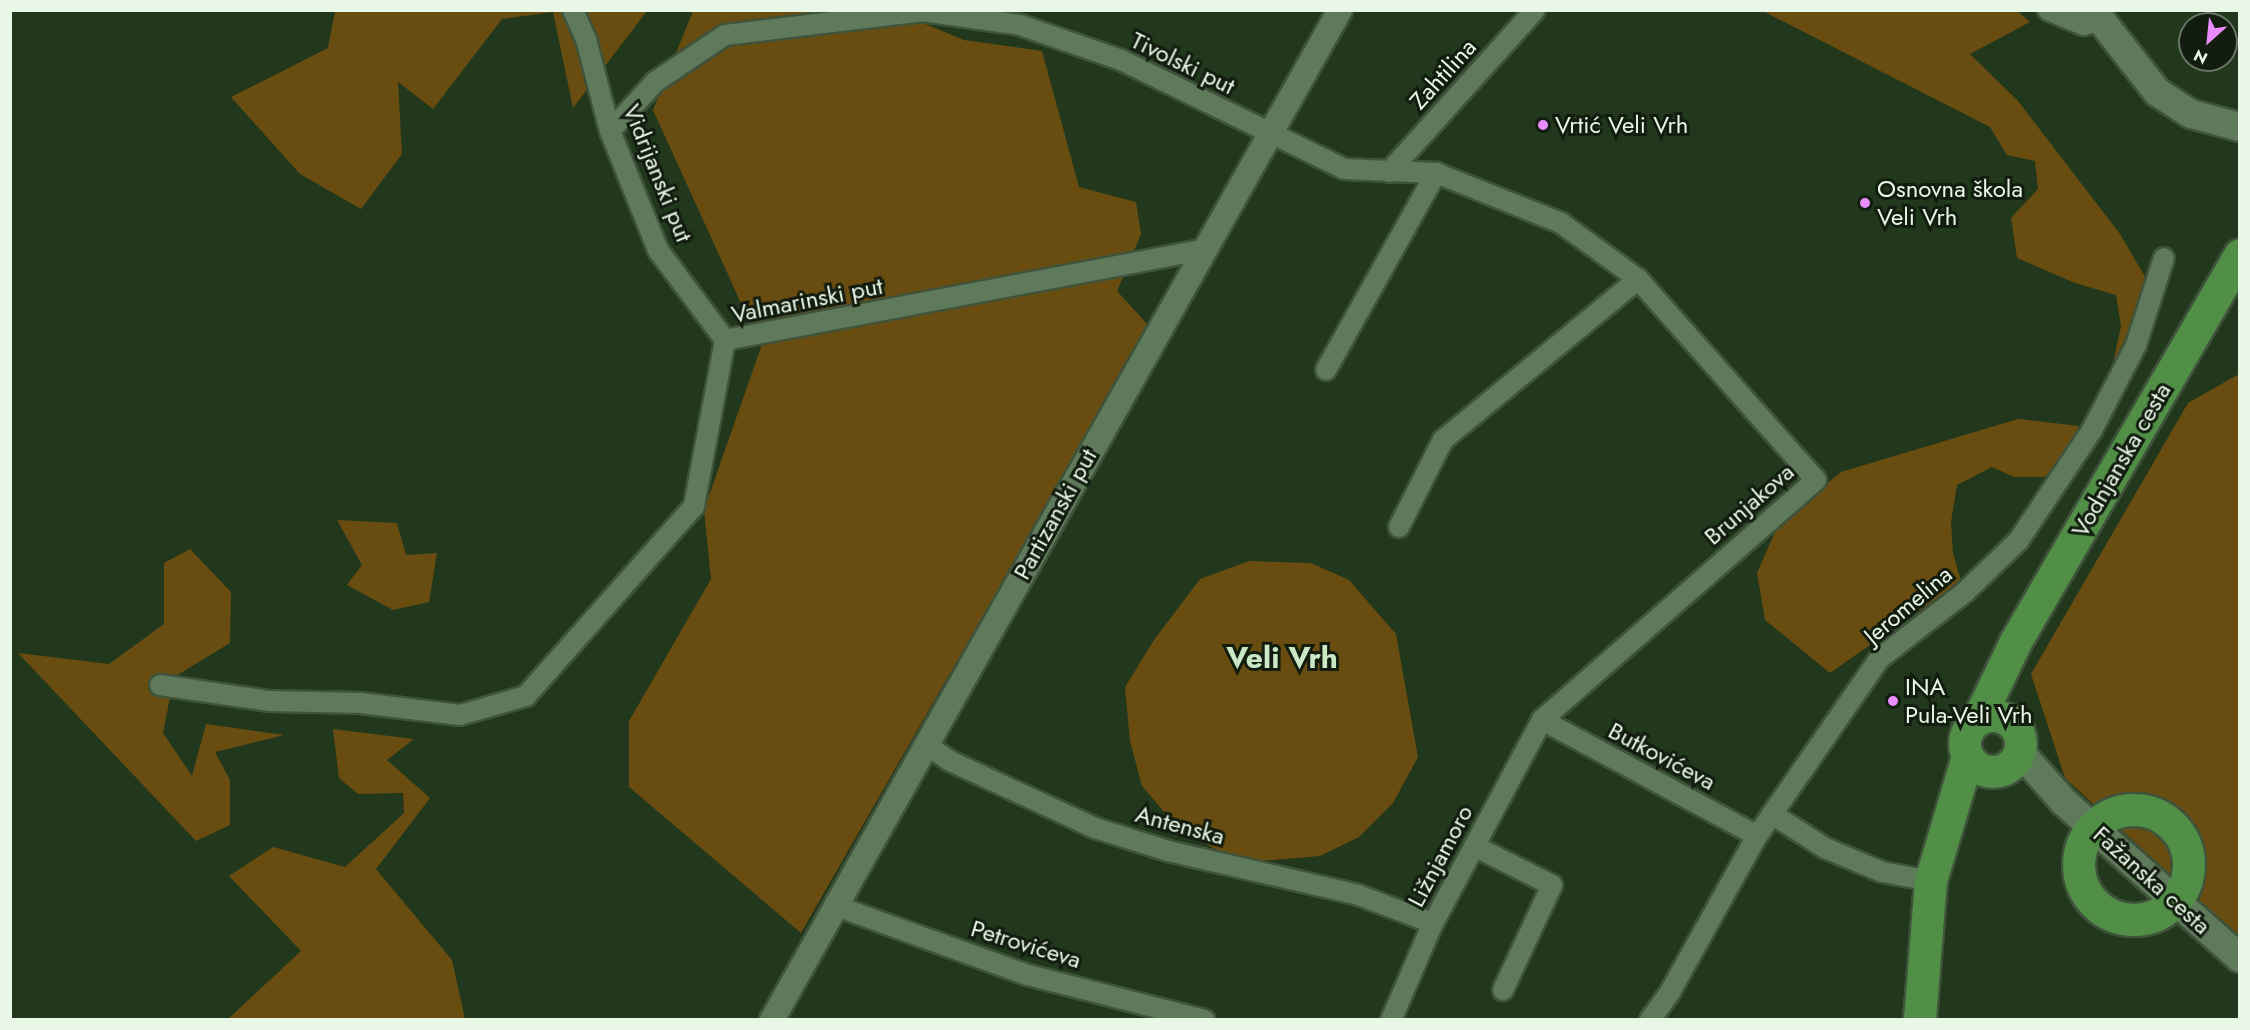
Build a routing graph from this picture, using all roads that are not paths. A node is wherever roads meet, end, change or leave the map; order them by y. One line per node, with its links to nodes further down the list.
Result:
1 (573, 10): 8 (street, Vidrijanski put)
2 (1340, 10): 9 (street, Partizanski put)
3 (1535, 10): 10 (street, Zahtilina)
4 (2048, 10): 5 (street)
5 (2097, 16): 7 (main road)
6 (1018, 18): 8 (street, Tivolski put); 9 (street, Tivolski put)
7 (2240, 127)
8 (609, 131): 16 (street, Vidrijanski put)
9 (1270, 133): 10 (street, Brunjakova); 12 (street, Partizanski put)
10 (1389, 172): 11 (street, Brunjakova)
11 (1436, 173): 15 (street, Brunjakova); 17 (street)
12 (1205, 249): 16 (street, Valmarinski put); 24 (street, Partizanski put)
13 (2240, 255): 19 (main road, Vodnjanska cesta)
14 (2164, 258): 26 (street, Jeromelina)
15 (1638, 279): 18 (street); 22 (street, Brunjakova)
16 (725, 340): 20 (street, Valmarinski put)
17 (1326, 370)
18 (1399, 527)
19 (2004, 666): 21 (main road, Vodnjanska cesta); 23 (main road)
20 (160, 685)
21 (1979, 719): 23 (main road); 25 (main road, Vodnjanska cesta)
22 (1542, 720): 27 (street, Butkovićeva); 28 (street, Ližnjamoro)
23 (2010, 721): 25 (main road)
24 (925, 744): 30 (street, Partizanski put); 31 (street, Antenska)
25 (1997, 762): 29 (main road); 32 (main road, Fažanska cesta)
26 (1772, 814): 27 (street, Jeromelina); 29 (street)
27 (1757, 836): 37 (street, Jeromelina)
28 (1474, 846): 31 (street, Ližnjamoro); 33 (street)
29 (1931, 881): 38 (main road)
30 (836, 906): 34 (street, Partizanski put); 35 (street, Petrovićeva)
31 (1433, 923): 36 (street, Ližnjamoro)
32 (2240, 958)
33 (1503, 990)
34 (772, 1020)
35 (1204, 1020)
36 (1391, 1020)
37 (1650, 1020)
38 (1920, 1020)

